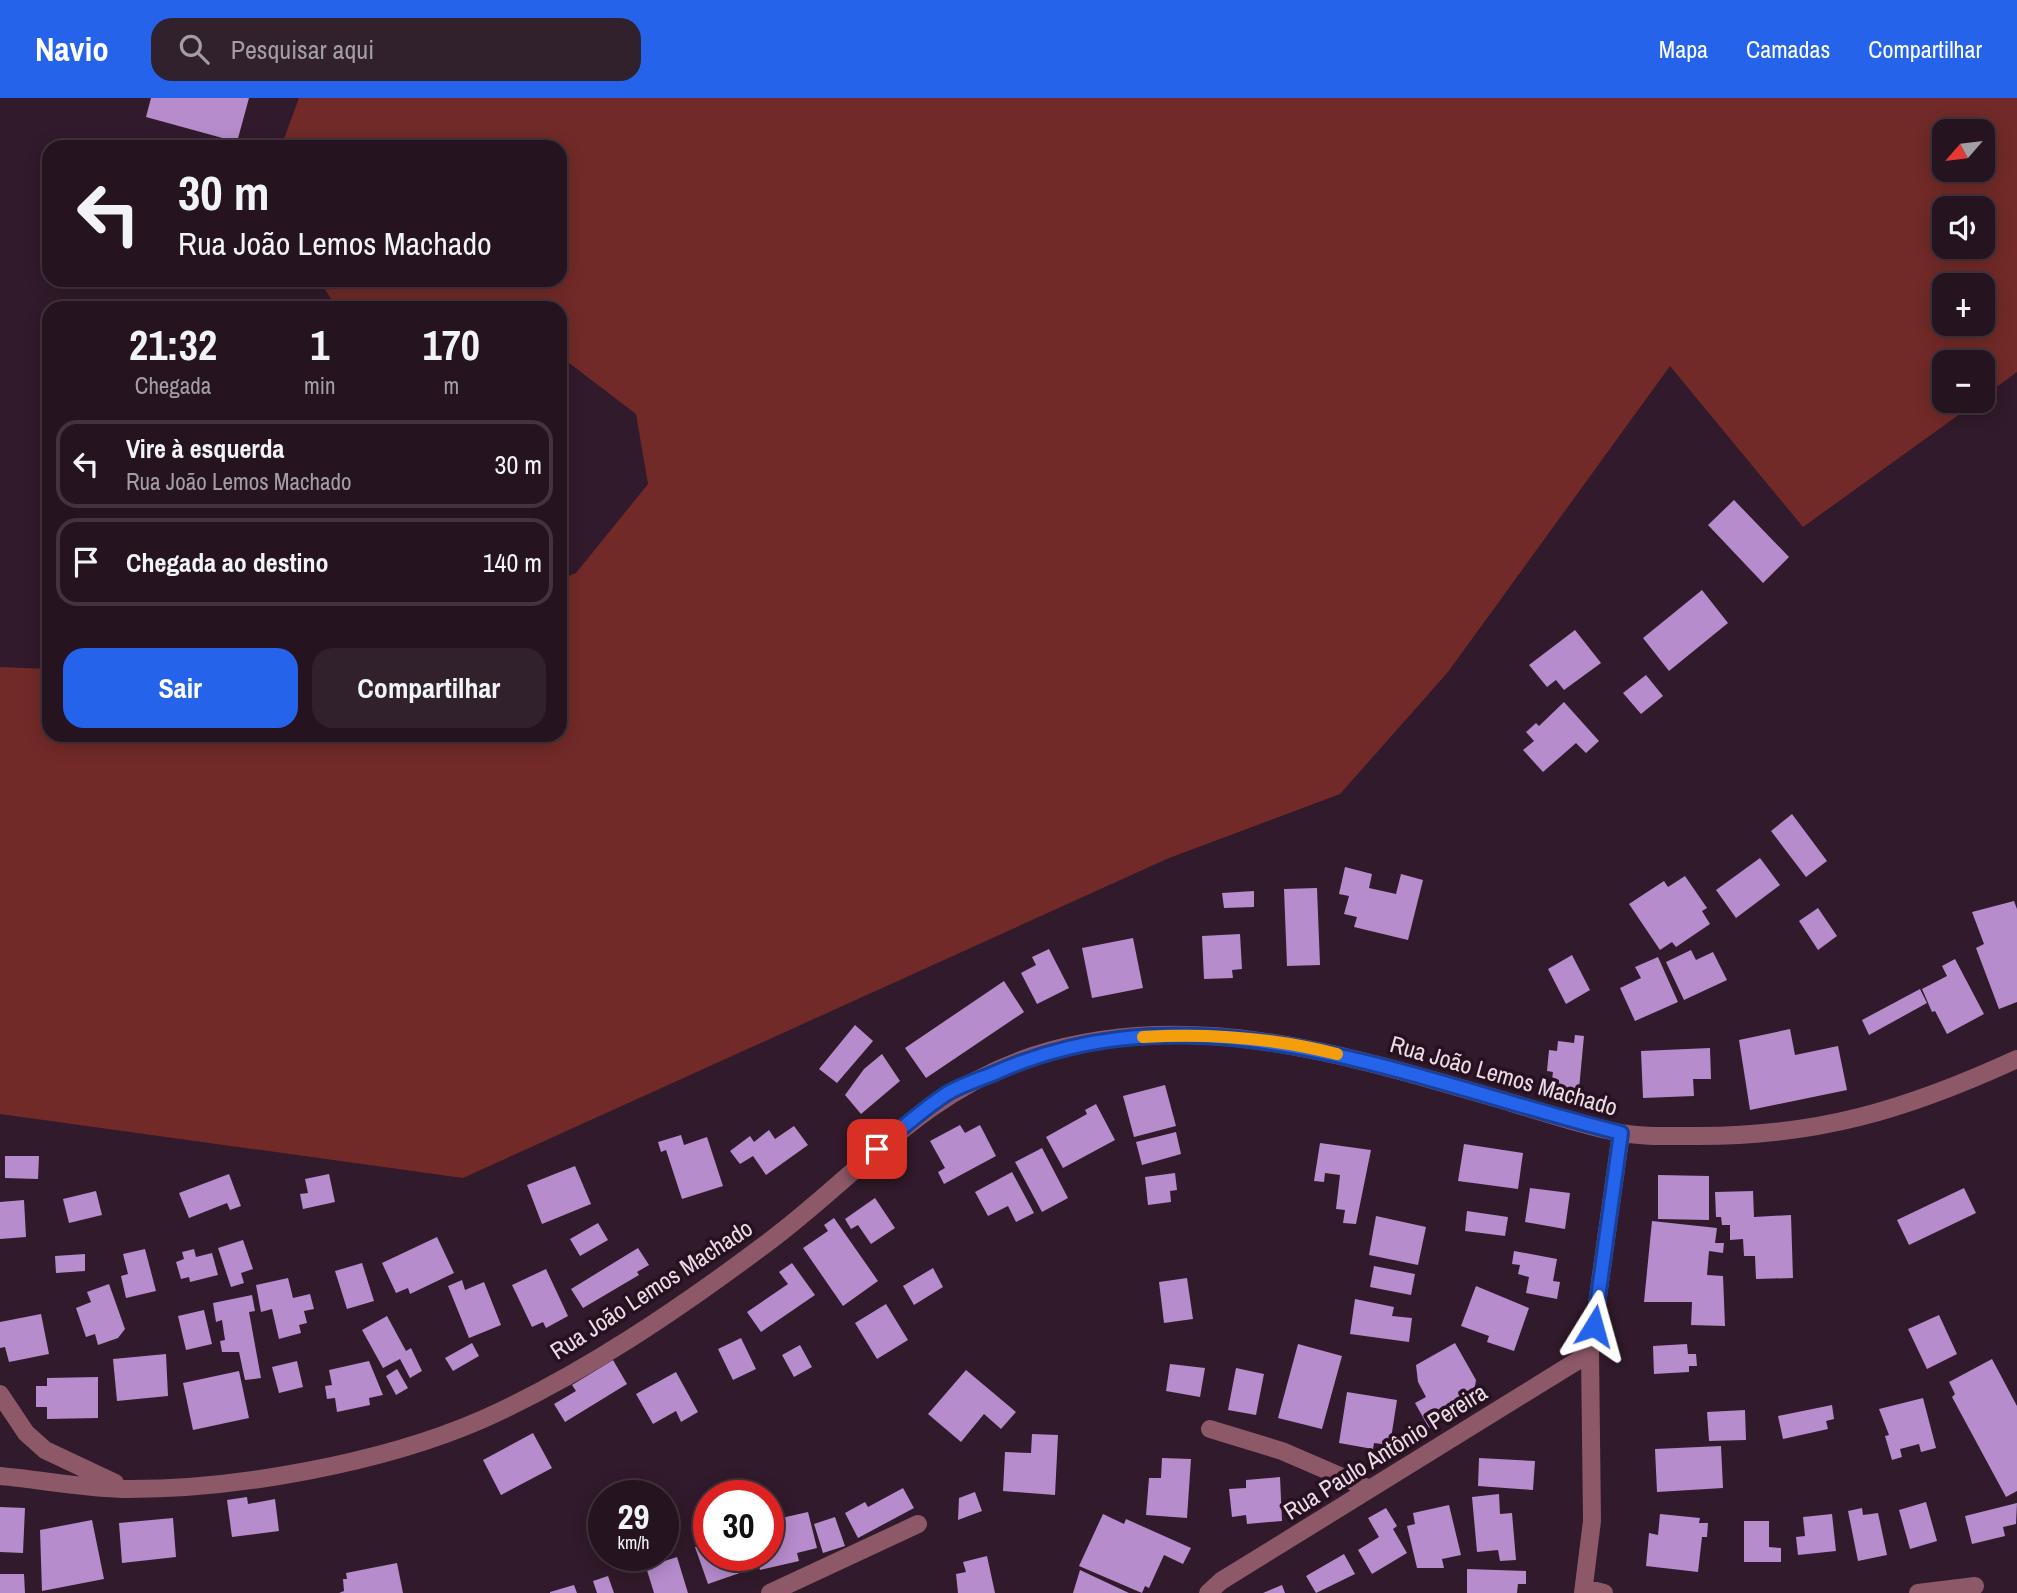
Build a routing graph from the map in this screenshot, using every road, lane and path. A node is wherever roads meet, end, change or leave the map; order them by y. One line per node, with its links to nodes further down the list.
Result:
1 (2017, 1059): 2 (street, Rua João Lemos Machado)
2 (1621, 1133): 3 (street); 7 (street, Rua João Lemos Machado)
3 (1590, 1353): 8 (street, Rua Paulo Antônio Pereira); 11 (street)
4 (0, 1394): 7 (street)
5 (1210, 1429): 8 (street)
6 (0, 1476): 7 (street, Rua João Lemos Machado)
7 (128, 1489)
8 (1370, 1489): 13 (street, Rua Paulo Antônio Pereira)
9 (918, 1524): 12 (street)
10 (1975, 1586): 15 (street)
11 (1583, 1590): 14 (street)
12 (770, 1593)
13 (1208, 1593)
14 (1604, 1593)
15 (1918, 1593)

